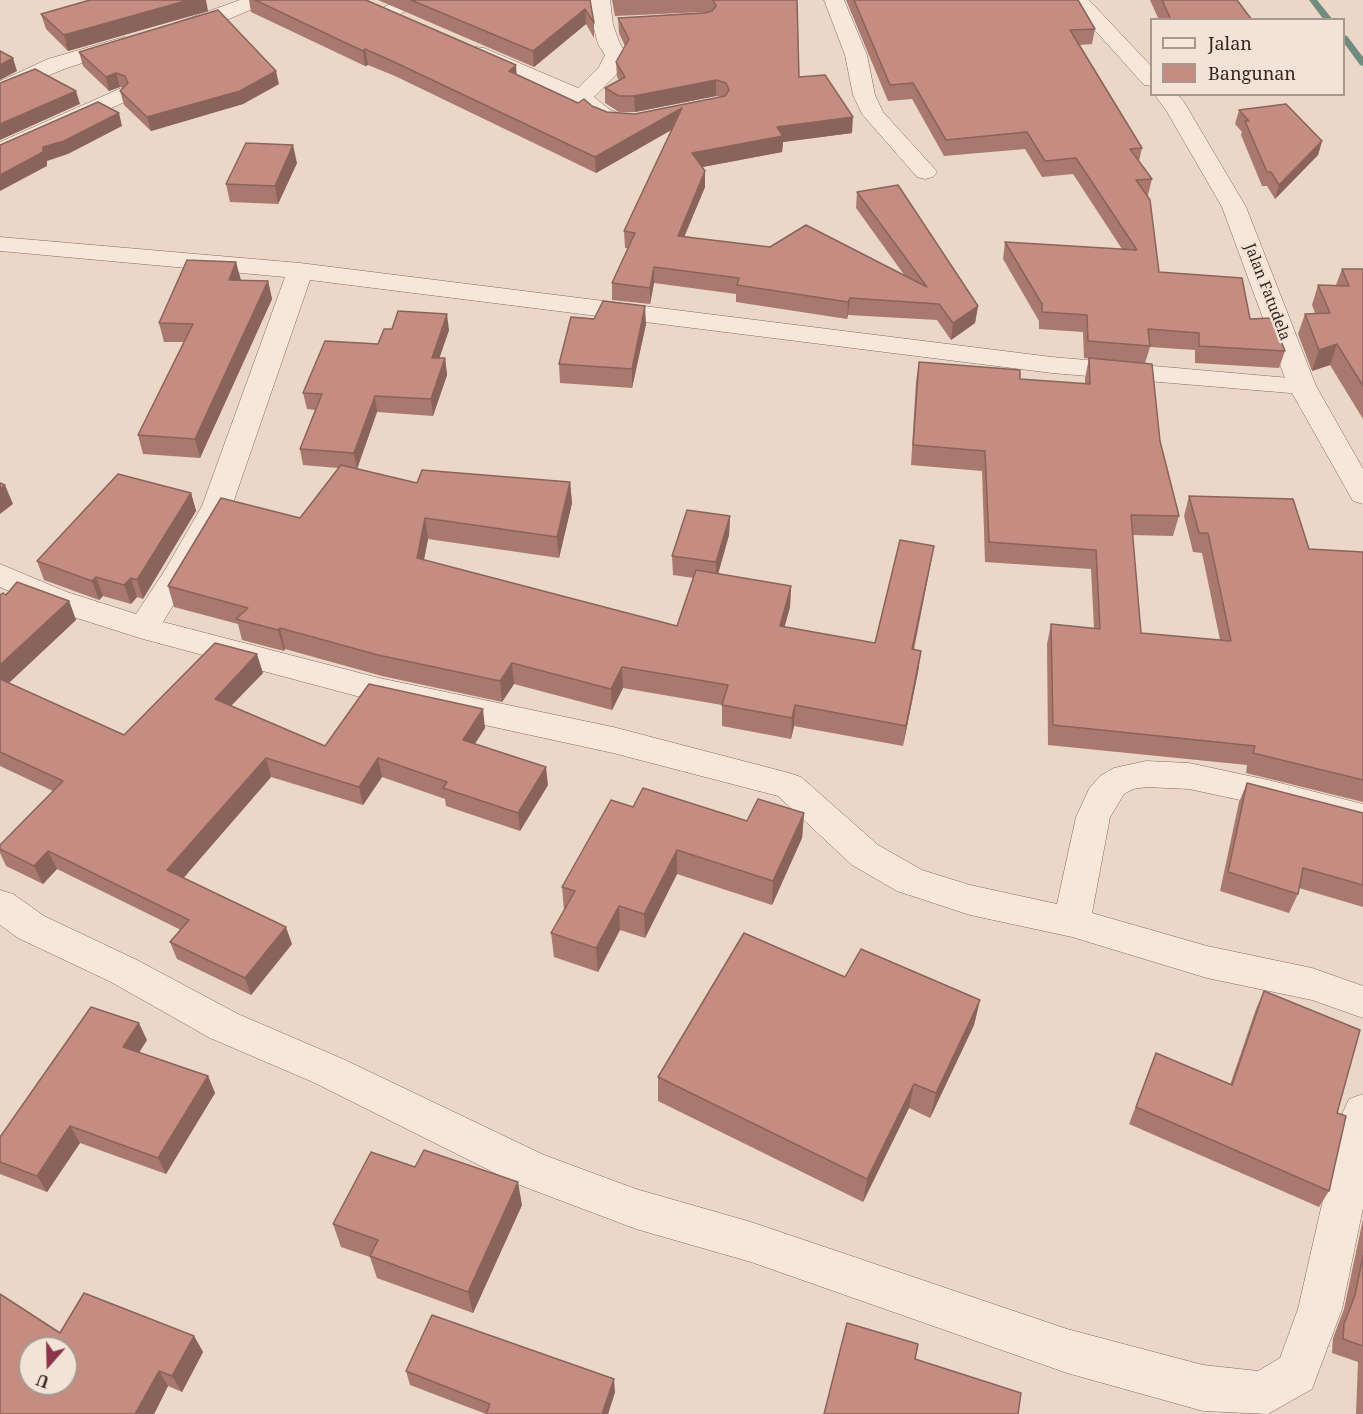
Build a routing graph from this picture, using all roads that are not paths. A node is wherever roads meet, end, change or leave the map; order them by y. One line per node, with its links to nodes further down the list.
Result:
1 (257, 0): 13 (street)
2 (411, 0): 7 (street)
3 (600, 0): 10 (street)
4 (834, 0): 19 (street)
5 (1078, 0): 12 (street)
6 (365, 5): 7 (street)
7 (386, 14): 8 (street)
8 (406, 23)
9 (625, 24): 10 (street)
10 (603, 25): 16 (street)
11 (457, 45): 16 (street)
12 (1150, 78)
13 (0, 89)
14 (119, 96): 18 (street)
15 (1167, 96): 22 (street, Jalan Fatudela)
16 (581, 97): 17 (street)
17 (646, 119)
18 (0, 151)
19 (925, 172)
20 (0, 244): 21 (street)
21 (300, 271): 22 (street); 25 (street)
22 (1302, 386): 23 (street, Jalan Fatudela)
23 (1363, 494)
24 (0, 575): 25 (street)
25 (143, 628): 28 (street)
26 (1363, 818): 28 (street)
27 (0, 905): 30 (street)
28 (1072, 921): 29 (street)
29 (1363, 1002)
30 (1363, 1112)

